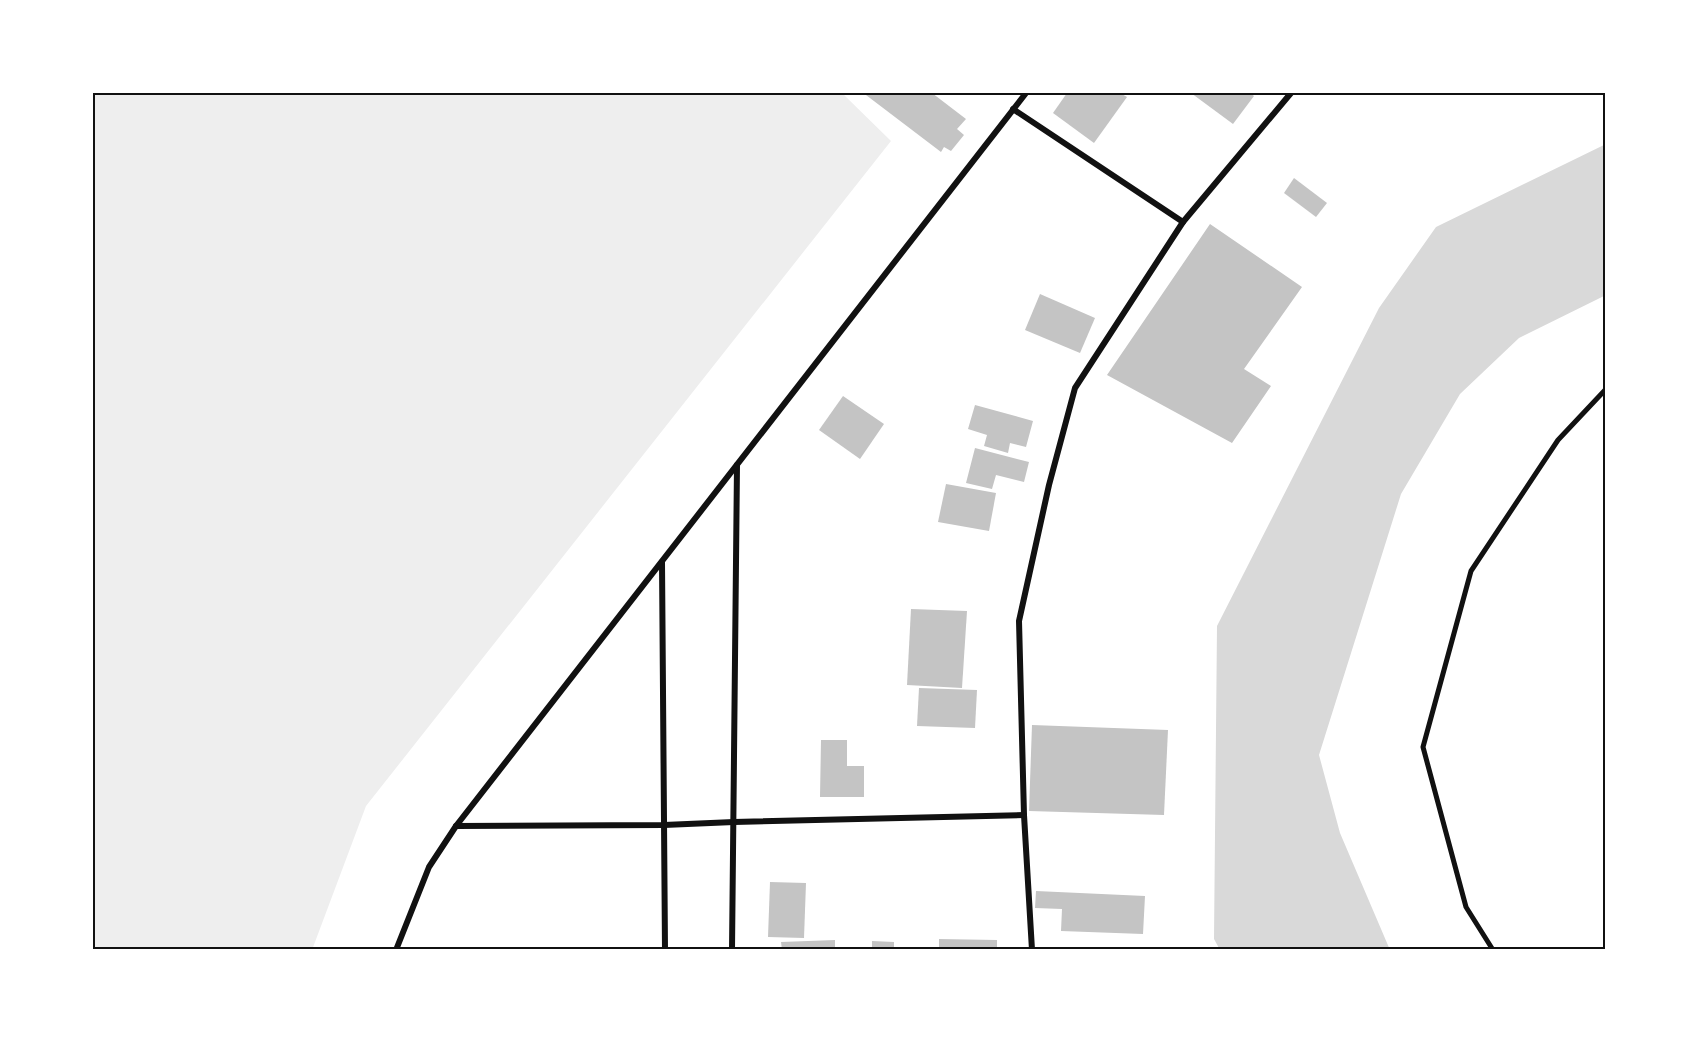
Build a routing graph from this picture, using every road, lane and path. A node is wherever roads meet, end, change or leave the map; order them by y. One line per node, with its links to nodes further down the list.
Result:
1 (1026, 93): 3 (street)
2 (1291, 93): 4 (street)
3 (1013, 109): 4 (street); 6 (street)
4 (1183, 222): 8 (street)
5 (1606, 389): 16 (street)
6 (737, 464): 7 (street); 9 (street)
7 (662, 561): 10 (street); 11 (street)
8 (1024, 815): 9 (street); 15 (street)
9 (734, 822): 10 (street); 14 (street)
10 (664, 825): 11 (street); 13 (street)
11 (456, 826): 12 (street)
12 (396, 950)
13 (665, 950)
14 (732, 950)
15 (1032, 950)
16 (1492, 950)

